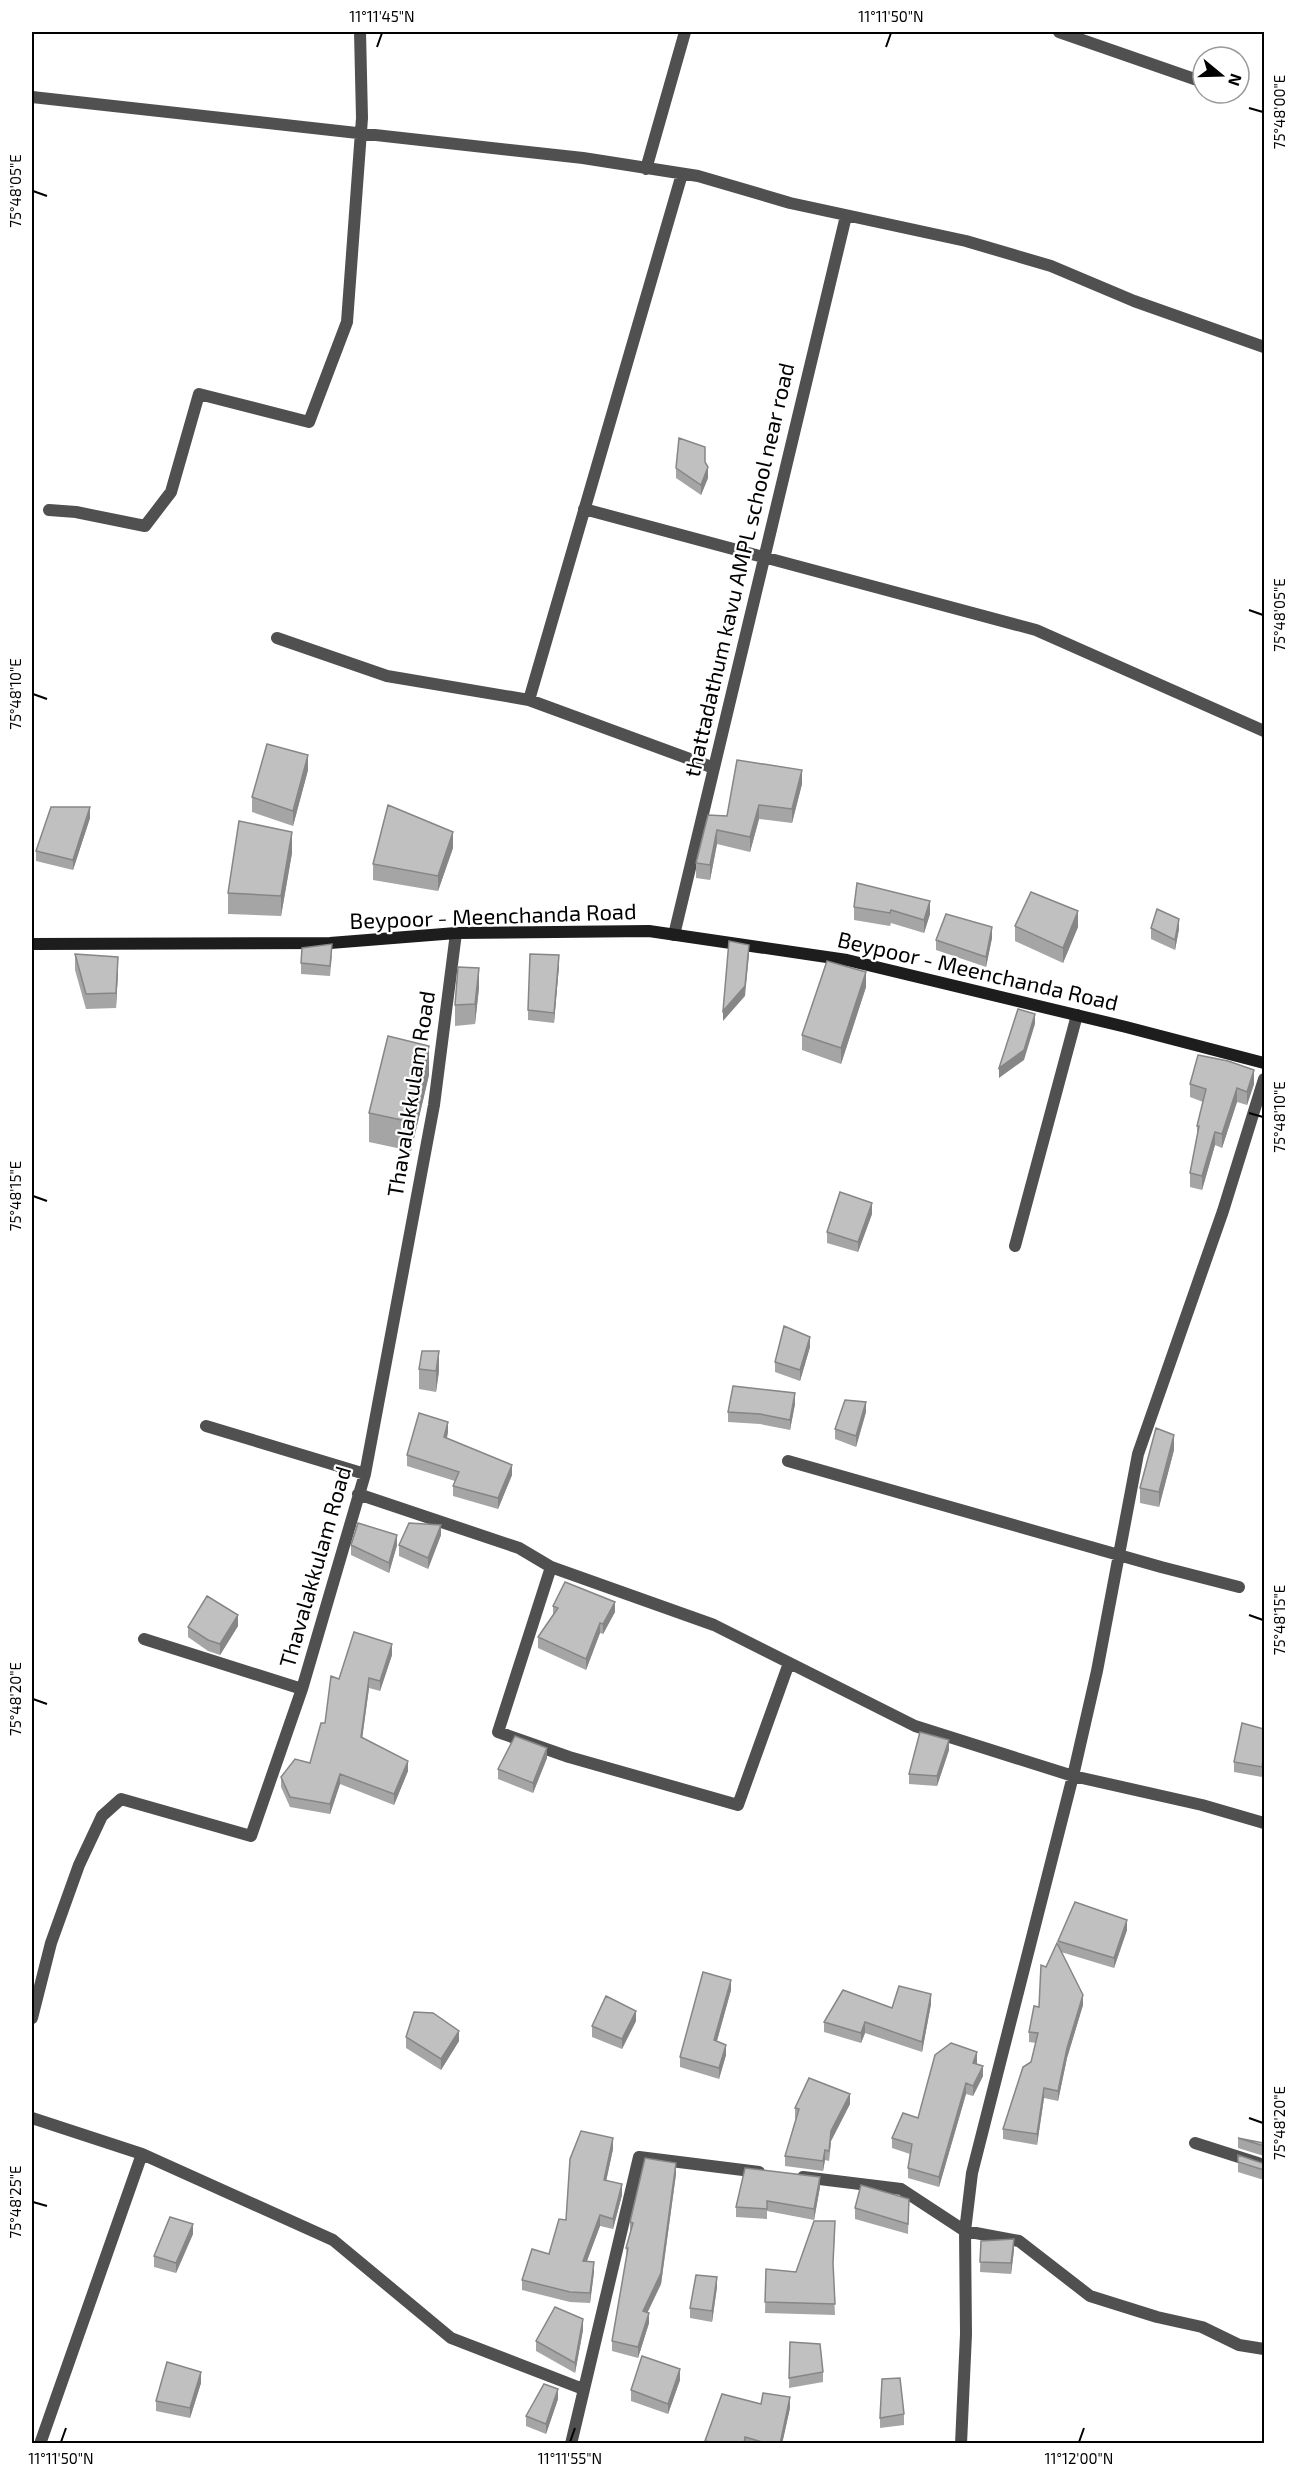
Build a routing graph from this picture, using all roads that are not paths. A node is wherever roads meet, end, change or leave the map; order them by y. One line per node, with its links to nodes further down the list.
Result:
1 (360, 32): 6 (street)
2 (685, 32): 7 (street)
3 (1059, 32): 4 (street)
4 (1191, 78)
5 (32, 97): 6 (street)
6 (361, 134): 7 (street); 12 (street)
7 (646, 169): 8 (street)
8 (681, 174): 9 (street); 11 (street)
9 (846, 216): 10 (street); 13 (street, thattadathum kavu AMPL school near road)
10 (1264, 347)
11 (584, 509): 13 (street); 15 (street)
12 (49, 510)
13 (764, 558): 16 (street); 17 (street, thattadathum kavu AMPL school near road)
14 (277, 638): 15 (street)
15 (529, 700): 17 (street)
16 (1264, 731)
17 (714, 768): 19 (street, thattadathum kavu AMPL school near road)
18 (456, 933): 19 (main road, Beypoor - Meenchanda Road); 20 (main road, Beypoor - Meenchanda Road); 27 (street, Thavalakkulam Road)
19 (674, 935): 21 (main road, Beypoor - Meenchanda Road)
20 (32, 944)
21 (1077, 1015): 22 (main road, Beypoor - Meenchanda Road); 24 (street)
22 (1264, 1063)
23 (1264, 1079): 29 (street)
24 (1015, 1246)
25 (206, 1426): 27 (street)
26 (788, 1461): 29 (street)
27 (365, 1474): 28 (street, Thavalakkulam Road)
28 (358, 1494): 30 (street); 34 (street, Thavalakkulam Road)
29 (1118, 1555): 31 (street); 35 (street)
30 (551, 1567): 33 (street); 33 (street)
31 (1239, 1587)
32 (144, 1639): 34 (street)
33 (789, 1663): 35 (street)
34 (302, 1689): 37 (street, Thavalakkulam Road)
35 (1073, 1776): 36 (street); 42 (street)
36 (1264, 1823)
37 (32, 2018)
38 (32, 2118): 40 (street)
39 (1195, 2143): 41 (street)
40 (142, 2154): 44 (street); 45 (street)
41 (1264, 2165)
42 (965, 2231): 43 (street); 44 (street); 47 (street)
43 (1264, 2349)
44 (583, 2389): 46 (street)
45 (40, 2444)
46 (571, 2444)
47 (961, 2444)

